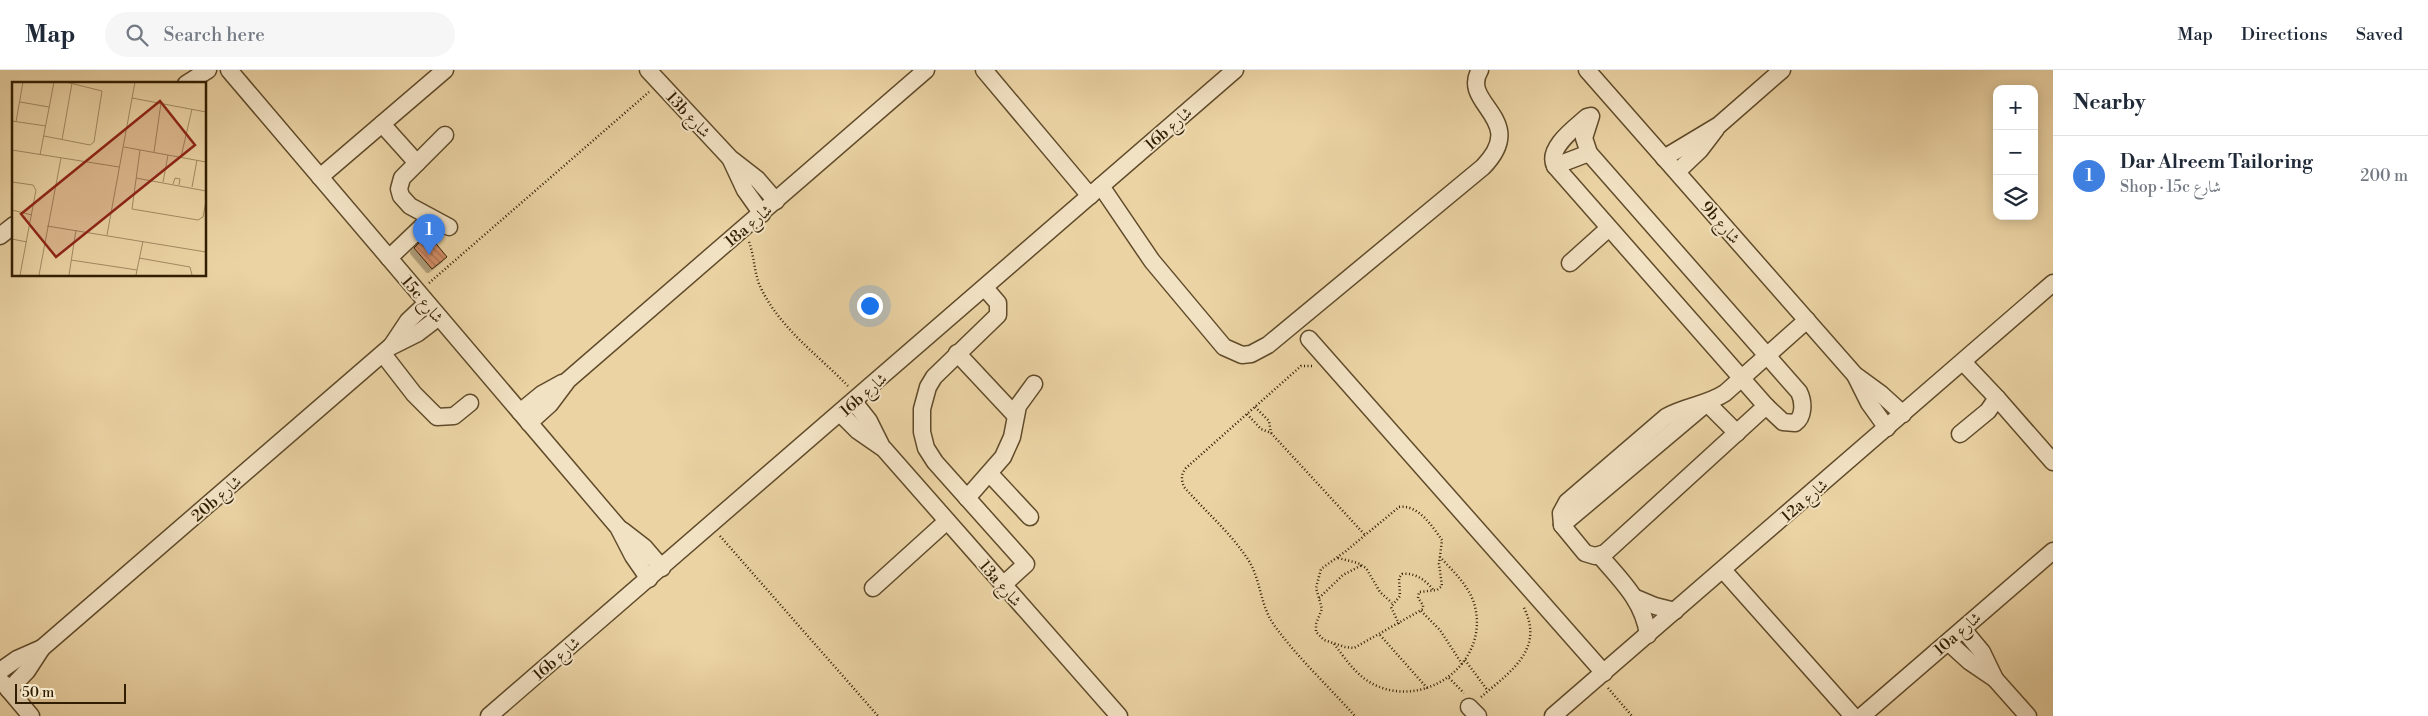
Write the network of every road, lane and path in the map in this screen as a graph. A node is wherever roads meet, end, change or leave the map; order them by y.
1 (184, 70) edge
2 (208, 70) edge
3 (229, 70) edge
4 (445, 70) edge
5 (648, 70) edge
6 (926, 70) edge
7 (984, 70) edge
8 (1235, 70) edge
9 (1480, 70) edge
10 (1587, 70) edge
11 (1782, 70) edge
12 (175, 82) edge
13 (189, 82) edge
14 (660, 83) junction
15 (1611, 98) junction
16 (1592, 116) junction
17 (382, 124) junction
18 (1719, 125) junction
19 (444, 135) dead end
20 (1589, 153) junction
21 (730, 158) junction
22 (1664, 158) junction
23 (417, 163) junction
24 (1555, 166) junction
25 (1677, 172) junction
26 (320, 177) junction
27 (1096, 191) junction
28 (776, 201) junction
29 (762, 214) junction
30 (431, 218) junction
31 (12, 227) edge
32 (448, 227) dead end
33 (1609, 228) junction
34 (742, 230) junction
35 (0, 236) edge
36 (389, 258) junction
37 (1570, 263) dead end
38 (2053, 284) edge
39 (984, 288) junction
40 (423, 298) junction
41 (439, 317) junction
42 (1807, 320) junction
43 (1309, 339) dead end
44 (386, 350) junction
45 (957, 353) junction
46 (1767, 355) junction
47 (1963, 362) junction
48 (1315, 368) dead end
49 (1855, 375) junction
50 (1741, 378) junction
51 (1034, 384) dead end
52 (1996, 398) junction
53 (856, 399) junction
54 (470, 402) dead end
55 (1707, 402) junction
56 (1766, 406) junction
57 (1254, 407) junction
58 (840, 413) junction
59 (1247, 414) junction
60 (1903, 414) junction
61 (1015, 415) junction
62 (525, 417) junction
63 (1887, 428) junction
64 (1271, 433) junction
65 (1736, 433) junction
66 (1960, 434) dead end
67 (884, 449) junction
68 (2053, 462) edge
69 (990, 474) junction
70 (967, 498) junction
71 (1030, 517) dead end
72 (947, 522) junction
73 (710, 525) junction
74 (618, 527) junction
75 (1365, 535) junction
76 (2053, 551) edge
77 (1600, 556) junction
78 (1440, 557) junction
79 (1338, 558) junction
80 (1362, 565) junction
81 (662, 568) junction
82 (1723, 570) junction
83 (649, 579) junction
84 (1003, 585) junction
85 (873, 588) dead end
86 (1434, 591) junction
87 (1319, 598) junction
88 (1636, 598) junction
89 (1392, 603) junction
90 (1522, 604) dead end
91 (1421, 611) junction
92 (1675, 611) junction
93 (1399, 624) junction
94 (1963, 629) junction
95 (1380, 635) junction
96 (1648, 635) junction
97 (1948, 642) junction
98 (1333, 643) junction
99 (42, 648) junction
100 (1465, 659) junction
101 (1462, 664) junction
102 (0, 671) edge
103 (1601, 675) junction
104 (1449, 678) junction
105 (1995, 679) junction
106 (4, 685) edge
107 (1428, 688) junction
108 (1488, 691) junction
109 (1474, 709) edge
110 (30, 716) edge
111 (488, 716) edge
112 (878, 716) edge
113 (1119, 716) edge
114 (1354, 716) edge
115 (1553, 716) edge
116 (1632, 716) edge
117 (1853, 716) edge
118 (1862, 716) edge
119 (2028, 716) edge

1 - 12 street
2 - 13 street
3 - 26 street, 15c شارع
4 - 17 street
5 - 14 street, 13b شارع
6 - 28 street, 18a شارع
7 - 27 street
8 - 27 street, 16b شارع
9 - 27 street
10 - 15 street, 9b شارع
11 - 18 street
14 - 21 street, 13b شارع
14 - 40 path
15 - 16 street
15 - 22 street, 9b شارع
16 - 20 street
16 - 24 street
17 - 23 street
17 - 26 street
18 - 22 street
18 - 25 street
19 - 23 street
20 - 24 street
20 - 46 street
21 - 28 street, 13b شارع
21 - 29 street, 13b شارع
22 - 25 street, 9b شارع
23 - 30 street
24 - 33 street
25 - 42 street, 9b شارع
26 - 36 street, 15c شارع
27 - 39 street, 16b شارع
28 - 29 street, 18a شارع
29 - 34 street, 18a شارع
30 - 32 street
30 - 36 street
31 - 35 street
33 - 37 street
33 - 50 street
34 - 53 path
34 - 62 street, 18a شارع
36 - 40 street, 15c شارع
38 - 47 street, 12a شارع
39 - 45 street
39 - 53 street, 16b شارع
40 - 41 street, 15c شارع
40 - 44 street, 20b شارع
41 - 44 street, 20b شارع
41 - 62 street, 15c شارع
42 - 46 street
42 - 49 street, 9b شارع
43 - 103 street
44 - 54 street
44 - 99 street, 20b شارع
45 - 61 street
45 - 70 street
46 - 50 street
46 - 56 street
47 - 52 street
47 - 60 street, 12a شارع
48 - 57 path
49 - 60 street, 9b شارع
49 - 63 street, 9b شارع
50 - 55 street
50 - 56 street
51 - 61 street
52 - 66 street
52 - 68 street
53 - 58 street, 16b شارع
53 - 67 street, 13a شارع
55 - 65 street
55 - 77 street
56 - 65 street
57 - 59 path
57 - 64 path
58 - 67 street, 13a شارع
58 - 73 street, 16b شارع
59 - 64 path
59 - 114 path
60 - 63 street, 12a شارع
61 - 69 street
62 - 74 street, 15c شارع
63 - 82 street, 12a شارع
64 - 75 path
65 - 77 street
67 - 72 street, 13a شارع
69 - 70 street
69 - 71 street
70 - 84 street
72 - 84 street, 13a شارع
72 - 85 street
73 - 81 street, 16b شارع
73 - 112 path
74 - 81 street, 15c شارع
74 - 83 street, 15c شارع
75 - 78 path
75 - 79 path
76 - 94 street, 10a شارع
77 - 88 street
78 - 86 path
78 - 100 path
79 - 80 path
79 - 87 path
80 - 87 path
80 - 89 path
81 - 83 street, 16b شارع
82 - 92 street, 12a شارع
82 - 117 street
83 - 111 street, 16b شارع
84 - 113 street, 13a شارع
86 - 89 path
86 - 91 path
87 - 98 path
88 - 92 street
88 - 96 street
89 - 93 path
90 - 108 path
91 - 93 path
91 - 101 path
92 - 96 street, 12a شارع
93 - 95 path
94 - 97 street, 10a شارع
94 - 105 street
95 - 98 path
95 - 107 path
96 - 103 street, 12a شارع
97 - 105 street
97 - 118 street, 10a شارع
98 - 107 path
99 - 102 street, 20b شارع
99 - 106 street, 20b شارع
100 - 101 path
100 - 108 path
101 - 104 path
103 - 115 street, 12a شارع
103 - 116 path
104 - 107 path
104 - 109 path
105 - 119 street
106 - 110 street
108 - 109 path

